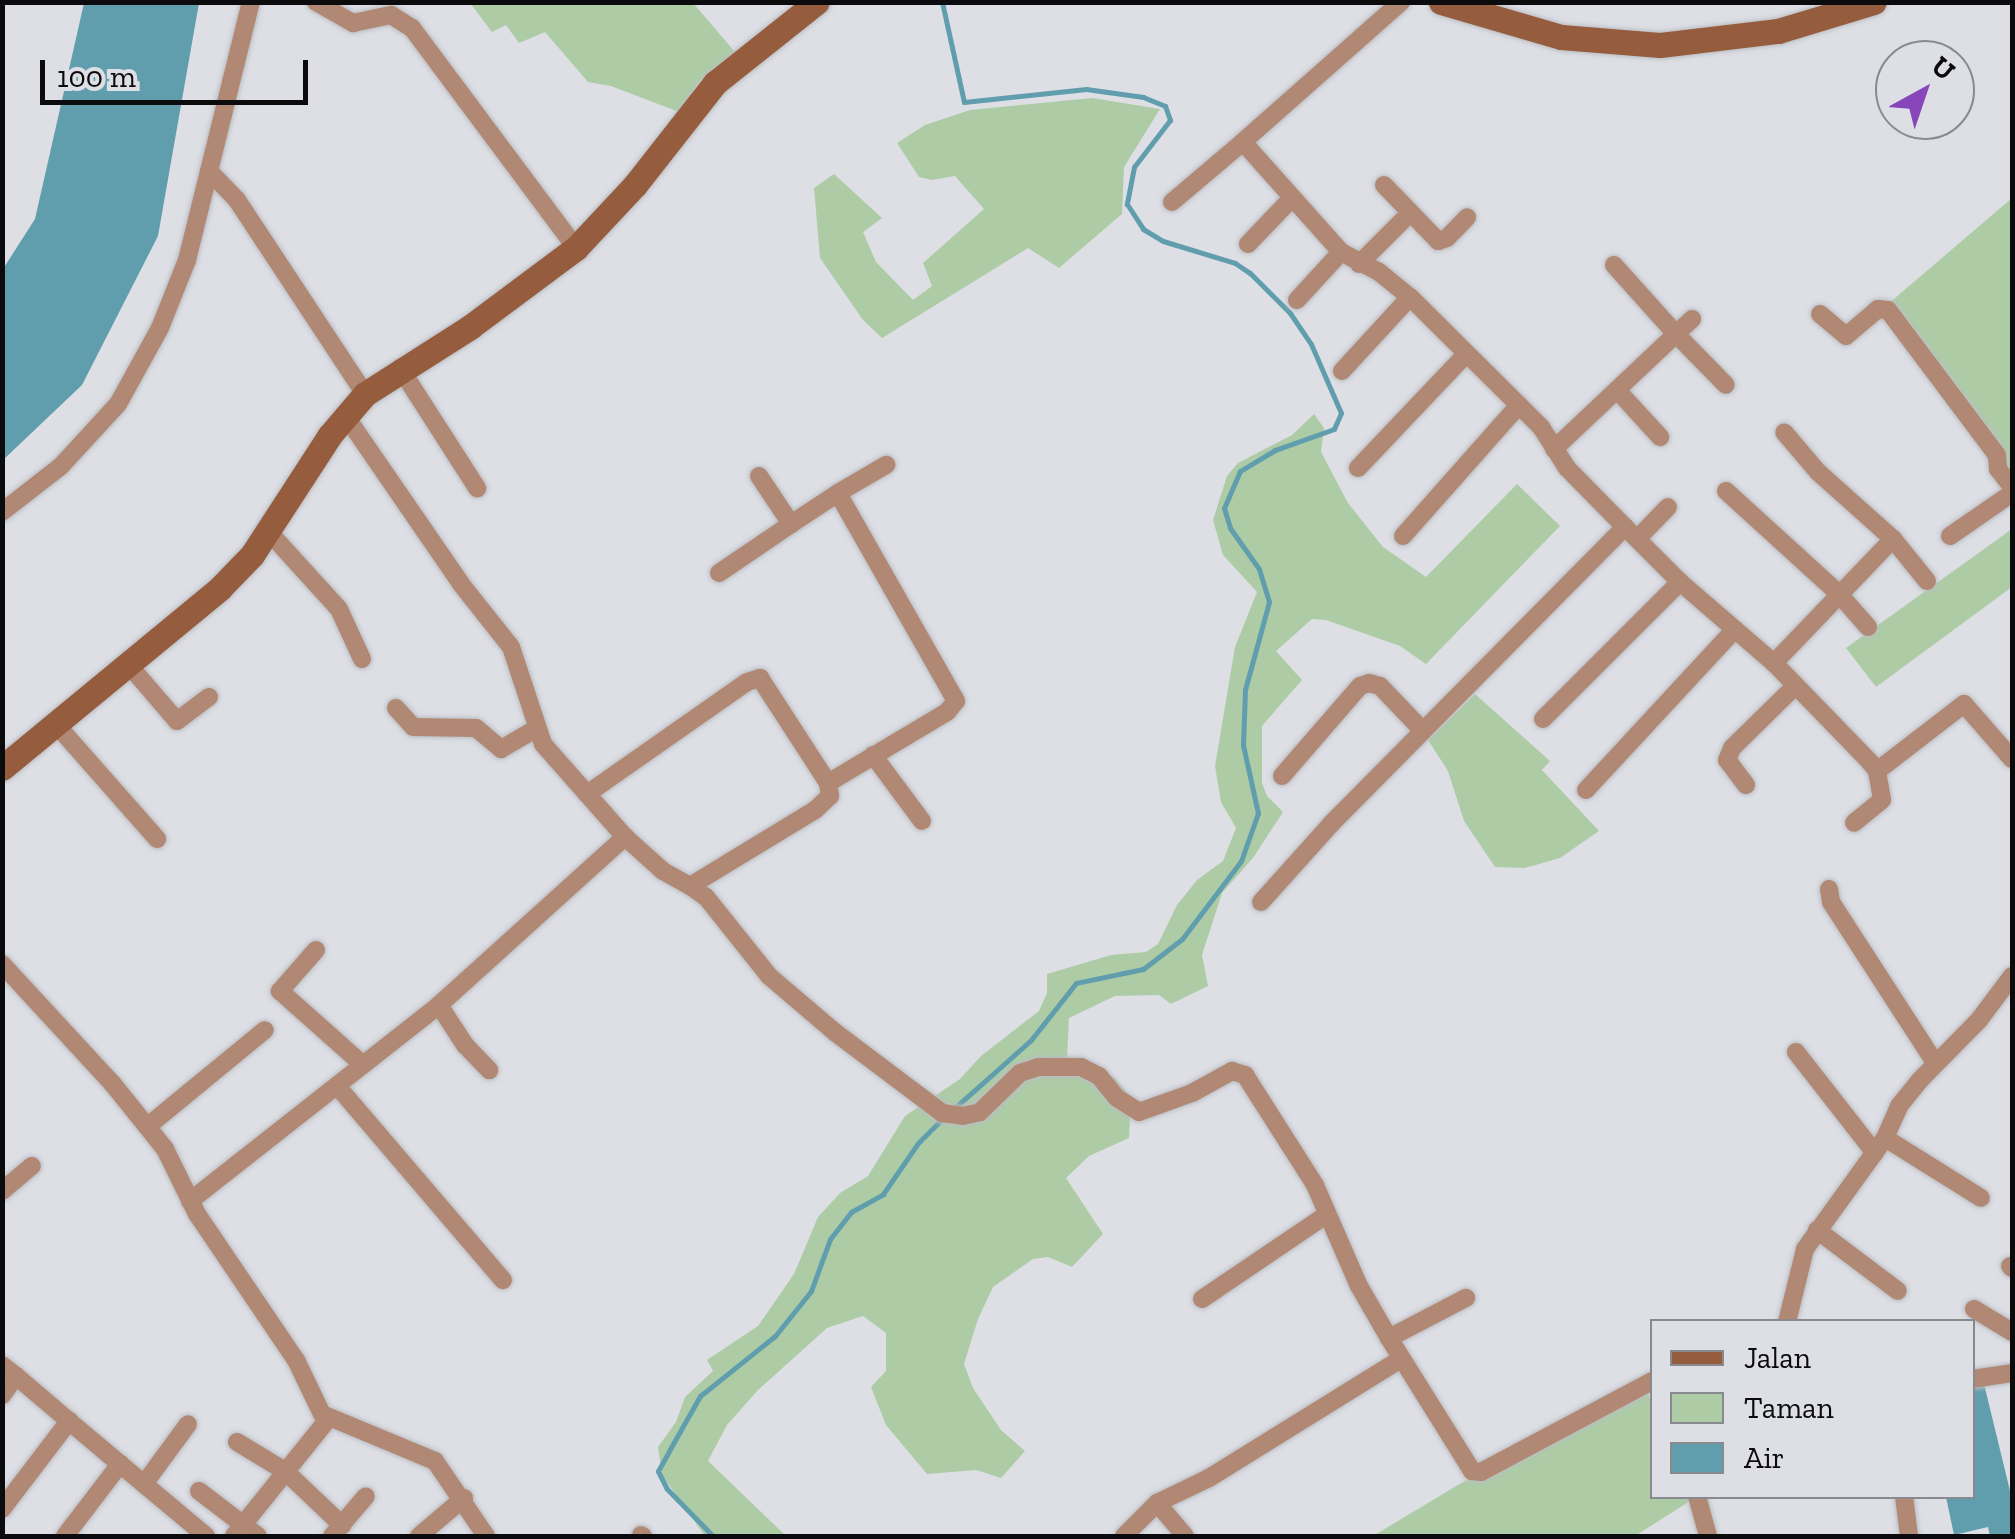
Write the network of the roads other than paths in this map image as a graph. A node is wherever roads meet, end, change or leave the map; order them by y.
1 (251, 2) edge
2 (316, 2) edge
3 (817, 2) edge
4 (1401, 2) edge
5 (1441, 2) edge
6 (1874, 2) edge
7 (1242, 142) junction
8 (209, 172) junction
9 (1384, 186) dead end
10 (1292, 198) junction
11 (1172, 202) dead end
12 (1410, 214) junction
13 (1468, 217) dead end
14 (1248, 244) dead end
15 (576, 248) junction
16 (1341, 252) junction
17 (1359, 264) junction
18 (1614, 265) dead end
19 (1410, 297) junction
20 (1297, 300) dead end
21 (1820, 314) dead end
22 (1692, 319) dead end
23 (1676, 334) junction
24 (1466, 354) junction
25 (400, 368) junction
26 (1342, 371) dead end
27 (1726, 385) dead end
28 (1617, 390) junction
29 (366, 394) junction
30 (1519, 405) junction
31 (345, 415) junction
32 (1784, 432) dead end
33 (1660, 437) dead end
34 (1554, 448) junction
35 (886, 466) dead end
36 (1358, 468) dead end
37 (759, 476) dead end
38 (477, 488) dead end
39 (2012, 490) edge
40 (1726, 491) dead end
41 (838, 494) junction
42 (1668, 507) dead end
43 (2, 512) edge
44 (791, 524) junction
45 (268, 531) junction
46 (1632, 532) junction
47 (1403, 536) dead end
48 (1950, 536) dead end
49 (1893, 539) junction
50 (718, 573) dead end
51 (1927, 581) dead end
52 (1680, 582) junction
53 (1839, 594) junction
54 (1868, 627) dead end
55 (1734, 630) junction
56 (362, 659) dead end
57 (1774, 663) junction
58 (128, 664) junction
59 (1795, 686) junction
60 (210, 697) dead end
61 (396, 708) dead end
62 (1544, 720) dead end
63 (54, 722) junction
64 (535, 728) junction
65 (1423, 731) junction
66 (874, 755) junction
67 (2012, 760) edge
68 (2, 768) edge
69 (1877, 771) junction
70 (1282, 776) dead end
71 (828, 782) junction
72 (1746, 786) dead end
73 (1586, 790) dead end
74 (588, 794) junction
75 (922, 821) dead end
76 (1854, 823) dead end
77 (625, 837) junction
78 (157, 839) dead end
79 (690, 886) junction
80 (1828, 889) dead end
81 (1261, 902) dead end
82 (316, 950) dead end
83 (2, 964) edge
84 (2012, 976) edge
85 (439, 1005) junction
86 (266, 1030) dead end
87 (1796, 1052) dead end
88 (1934, 1061) junction
89 (363, 1065) junction
90 (489, 1070) dead end
91 (338, 1087) junction
92 (148, 1126) junction
93 (1880, 1146) junction
94 (32, 1166) dead end
95 (2, 1192) edge
96 (1980, 1198) dead end
97 (190, 1200) junction
98 (1326, 1215) junction
99 (1817, 1230) junction
100 (503, 1280) dead end
101 (1898, 1290) dead end
102 (1202, 1298) dead end
103 (1466, 1298) dead end
104 (1974, 1309) dead end
105 (1788, 1319) edge
106 (2012, 1332) edge
107 (1388, 1338) junction
108 (1401, 1359) junction
109 (9, 1370) edge
110 (2012, 1373) edge
111 (1975, 1379) edge
112 (1650, 1382) edge
113 (2, 1395) edge
114 (328, 1419) junction
115 (69, 1421) junction
116 (188, 1424) dead end
117 (236, 1442) dead end
118 (120, 1464) junction
119 (284, 1472) junction
120 (144, 1484) junction
121 (199, 1491) dead end
122 (366, 1496) dead end
123 (464, 1498) junction
124 (1699, 1499) edge
125 (1904, 1499) edge
126 (1158, 1504) junction
127 (2, 1509) edge
128 (337, 1530) edge
129 (245, 1533) edge
130 (64, 1536) edge
131 (206, 1536) edge
132 (419, 1536) edge
133 (486, 1536) edge
134 (1124, 1536) edge
135 (1185, 1536) edge
136 (1708, 1536) edge
137 (1909, 1536) edge

1 - 8 street
2 - 15 street
3 - 15 street
4 - 7 street
5 - 6 street
7 - 10 street
7 - 11 street
8 - 29 street
8 - 43 street
9 - 12 street
10 - 14 street
10 - 16 street
12 - 13 street
12 - 17 street
15 - 25 street
16 - 17 street
16 - 20 street
17 - 19 street
18 - 23 street
19 - 24 street
19 - 26 street
21 - 39 street
22 - 23 street
23 - 27 street
23 - 28 street
24 - 30 street
24 - 36 street
25 - 29 street
25 - 38 street
28 - 33 street
28 - 34 street
29 - 31 street
30 - 34 street
30 - 47 street
31 - 45 street
31 - 64 street
32 - 49 street
34 - 46 street
35 - 41 street
37 - 44 street
39 - 48 street
40 - 53 street
41 - 44 street
41 - 66 street
42 - 46 street
44 - 50 street
45 - 56 street
45 - 58 street
46 - 52 street
46 - 65 street
49 - 51 street
49 - 53 street
52 - 55 street
52 - 62 street
53 - 54 street
53 - 57 street
55 - 57 street
55 - 73 street
57 - 59 street
58 - 60 street
58 - 63 street
59 - 69 street
59 - 72 street
61 - 64 street
63 - 68 street
63 - 78 street
64 - 74 street
65 - 70 street
65 - 81 street
66 - 71 street
66 - 75 street
67 - 69 street
69 - 76 street
71 - 74 street
71 - 79 street
74 - 77 street
77 - 79 street
77 - 85 street
79 - 98 street
80 - 88 street
82 - 89 street
83 - 92 street
84 - 88 street
85 - 89 street
85 - 90 street
86 - 92 street
87 - 93 street
88 - 93 street
89 - 91 street
91 - 97 street
91 - 100 street
92 - 97 street
93 - 96 street
93 - 99 street
94 - 95 street
97 - 114 street
98 - 102 street
98 - 107 street
99 - 101 street
99 - 105 street
103 - 107 street
104 - 106 street
107 - 108 street
108 - 112 street
108 - 126 street
109 - 113 street
109 - 115 street
110 - 111 street
114 - 119 street
114 - 123 street
115 - 118 street
115 - 127 street
116 - 120 street
117 - 119 street
118 - 120 street
118 - 130 street
119 - 128 street
119 - 129 street
120 - 131 street
121 - 129 street
122 - 128 street
123 - 132 street
123 - 133 street
124 - 136 street
125 - 137 street
126 - 134 street
126 - 135 street

